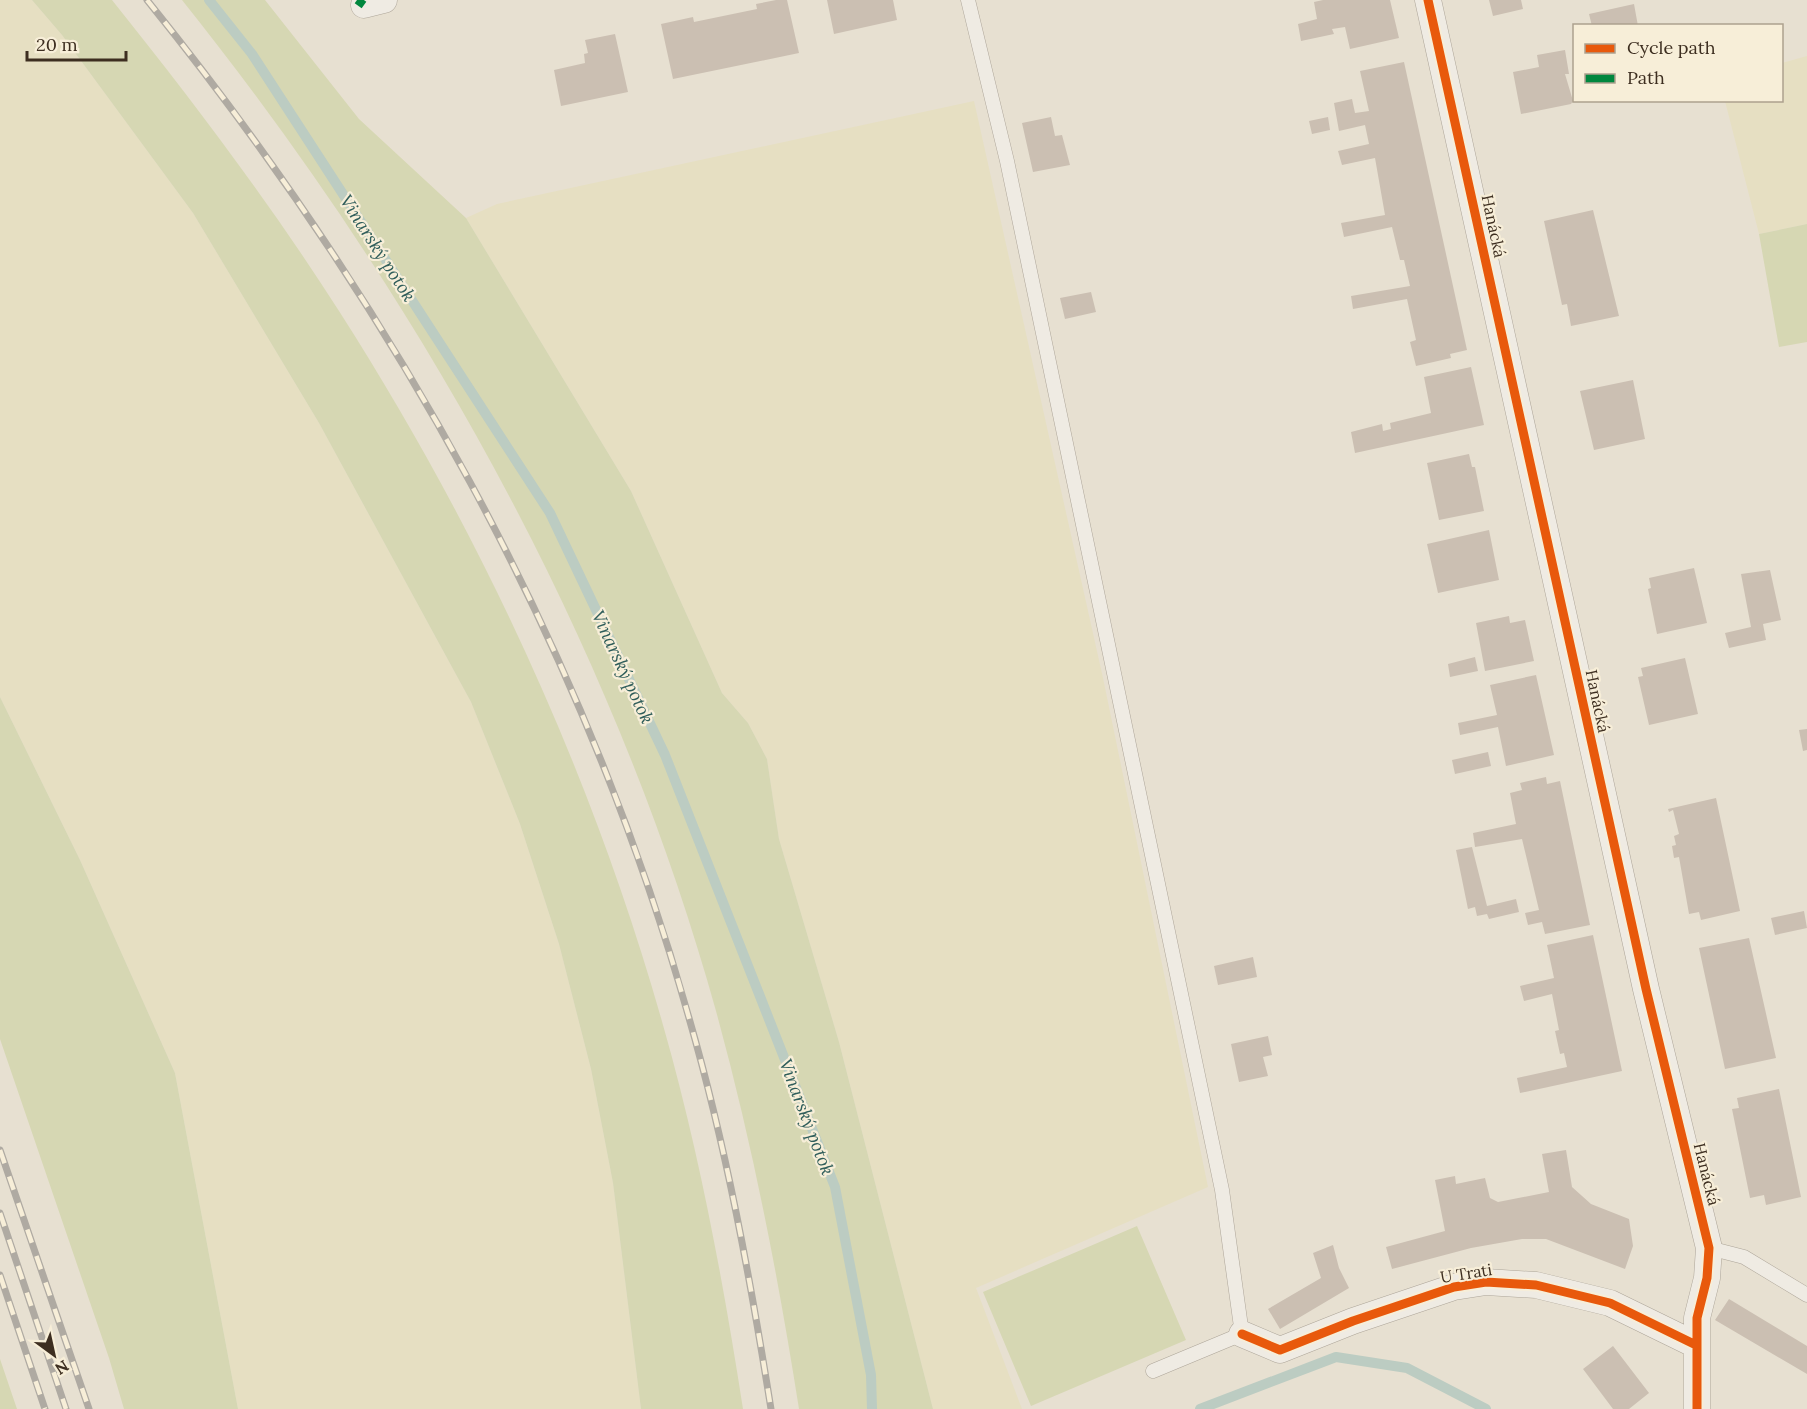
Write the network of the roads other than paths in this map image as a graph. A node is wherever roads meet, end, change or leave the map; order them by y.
1 (968, 0) edge
2 (1428, 0) edge
3 (1709, 1248) junction
4 (1807, 1294) edge
5 (1242, 1334) junction
6 (1696, 1345) junction
7 (1154, 1371) dead end
8 (1698, 1409) edge

1 - 5 lane
2 - 3 street, Hanácká
3 - 4 lane
3 - 6 street, Hanácká
5 - 6 street, U Trati
5 - 7 lane
6 - 8 street, Hanácká

